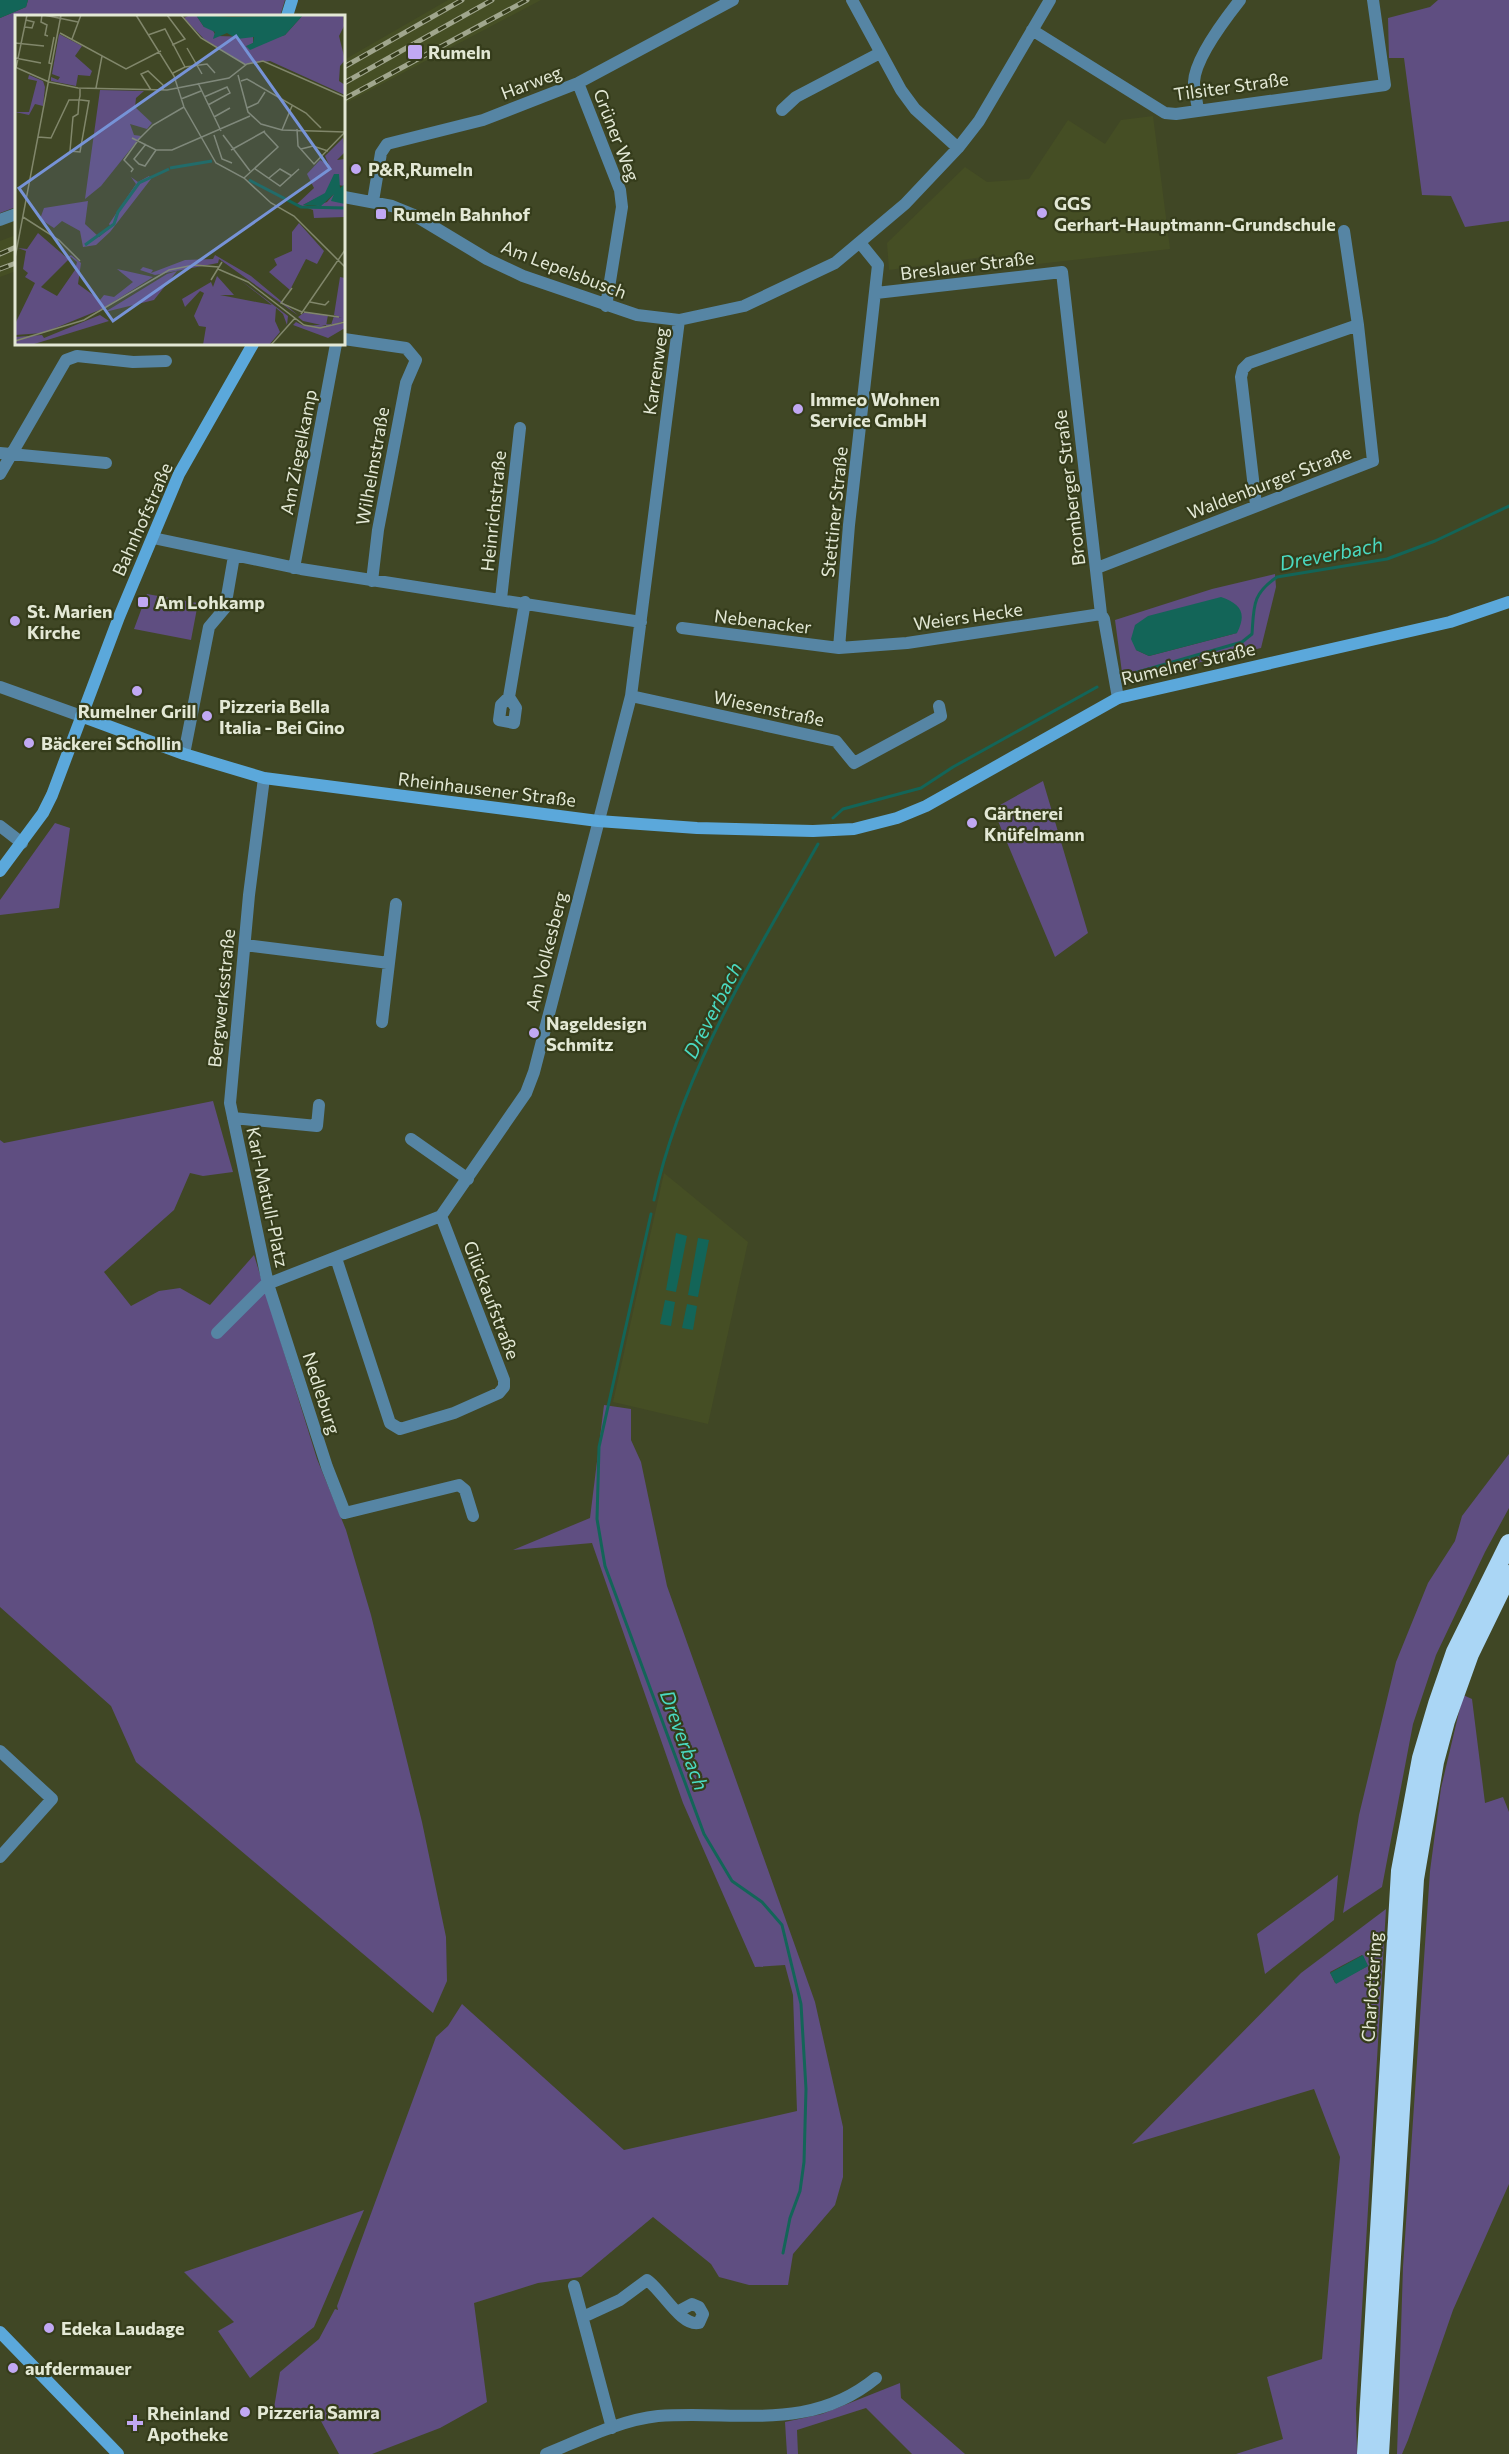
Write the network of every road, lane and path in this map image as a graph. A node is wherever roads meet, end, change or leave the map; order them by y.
1 (292, 0) edge
2 (733, 0) edge
3 (852, 0) edge
4 (1050, 0) edge
5 (1240, 0) edge
6 (1373, 0) edge
7 (287, 15) edge
8 (1032, 30) junction
9 (880, 53) junction
10 (578, 83) junction
11 (782, 110) dead end
12 (1198, 110) junction
13 (958, 148) junction
14 (345, 197) edge
15 (373, 201) junction
16 (15, 214) edge
17 (0, 220) edge
18 (1344, 231) dead end
19 (861, 243) junction
20 (1062, 272) joint
21 (876, 293) junction
22 (606, 306) junction
23 (679, 320) junction
24 (1358, 325) junction
25 (345, 339) edge
26 (252, 345) edge
27 (336, 345) edge
28 (166, 361) dead end
29 (520, 428) dead end
30 (5, 454) edge
31 (106, 463) dead end
32 (0, 474) edge
33 (1256, 506) junction
34 (153, 538) junction
35 (234, 556) junction
36 (294, 568) junction
37 (1097, 568) junction
38 (372, 581) junction
39 (501, 599) junction
40 (525, 602) junction
41 (1509, 602) edge
42 (1101, 614) junction
43 (641, 622) junction
44 (682, 628) dead end
45 (839, 648) junction
46 (0, 687) edge
47 (631, 696) junction
48 (509, 697) dead end
49 (1118, 698) junction
50 (939, 706) dead end
51 (81, 716) junction
52 (184, 754) junction
53 (264, 778) junction
54 (897, 818) joint
55 (598, 821) junction
56 (0, 826) edge
57 (22, 843) junction
58 (0, 871) edge
59 (396, 904) dead end
60 (245, 945) junction
61 (389, 963) junction
62 (382, 1022) dead end
63 (319, 1105) dead end
64 (233, 1118) junction
65 (411, 1138) dead end
66 (468, 1179) junction
67 (441, 1216) junction
68 (336, 1258) junction
69 (268, 1284) junction
70 (217, 1334) dead end
71 (473, 1516) dead end
72 (1509, 1543) edge
73 (1509, 1574) edge
74 (0, 1751) edge
75 (0, 1857) edge
76 (574, 2286) dead end
77 (677, 2312) dead end
78 (583, 2317) junction
79 (0, 2332) edge
80 (876, 2378) dead end
81 (612, 2428) junction
82 (118, 2454) edge
83 (546, 2454) edge
84 (1366, 2454) edge
85 (1380, 2454) edge

1 - 7 street
2 - 10 street, Harweg
3 - 9 street
4 - 8 street, Karrenweg
5 - 12 street
6 - 12 street, Tilsiter Straße
8 - 12 street, Tilsiter Straße
8 - 13 street, Karrenweg
9 - 11 street
9 - 13 street
10 - 15 street, Harweg
10 - 22 street, Grüner Weg
13 - 19 street, Karrenweg
14 - 15 street, Am Lepelsbusch
15 - 22 street, Am Lepelsbusch
16 - 17 street
18 - 24 street, Waldenburger Straße
19 - 21 street, Stettiner Straße
19 - 23 street, Karrenweg
20 - 21 street, Breslauer Straße
20 - 37 street, Bromberger Straße
21 - 45 street, Stettiner Straße
22 - 23 street, Am Lepelsbusch
23 - 43 street, Karrenweg
24 - 33 street, Waldenburger Straße
24 - 33 street
25 - 38 street, Wilhelmstraße
26 - 34 street, Bahnhofstraße
27 - 36 street, Am Ziegelkamp
28 - 30 street
29 - 39 street, Heinrichstraße
30 - 31 street
30 - 32 street
33 - 37 street, Waldenburger Straße
34 - 35 street
34 - 51 street, Bahnhofstraße
35 - 36 street
35 - 52 street
36 - 38 street
37 - 42 street, Bromberger Straße
38 - 39 street
39 - 40 street
40 - 43 street
40 - 48 street
41 - 49 street, Rumelner Straße
42 - 45 street, Weiers Hecke
42 - 49 street, Bromberger Straße
43 - 47 street, Karrenweg
44 - 45 street, Nebenacker
46 - 51 street
47 - 50 street, Wiesenstraße
47 - 55 street, Karrenweg
49 - 54 street, Rumelner Straße
51 - 52 street, Rheinhausener Straße
51 - 57 street, Bahnhofstraße
52 - 53 street, Rheinhausener Straße
53 - 55 street, Rheinhausener Straße
53 - 60 street, Bergwerksstraße
54 - 55 street, Rheinhausener Straße
55 - 66 street, Am Volkesberg
56 - 57 street
57 - 58 street, Bahnhofstraße
59 - 61 street
60 - 61 street
60 - 64 street, Bergwerksstraße
61 - 62 street
63 - 64 street
64 - 69 street, Karl-Matull-Platz
65 - 66 street
66 - 67 street, Am Volkesberg
67 - 68 street
67 - 68 street, Glückaufstraße
68 - 69 street
69 - 70 street
69 - 71 street, Nedleburg
72 - 84 highway, Charlottering
73 - 85 highway, Charlottering
74 - 75 street
76 - 78 street
77 - 78 street
78 - 81 street
79 - 82 street
80 - 81 street
81 - 83 street

